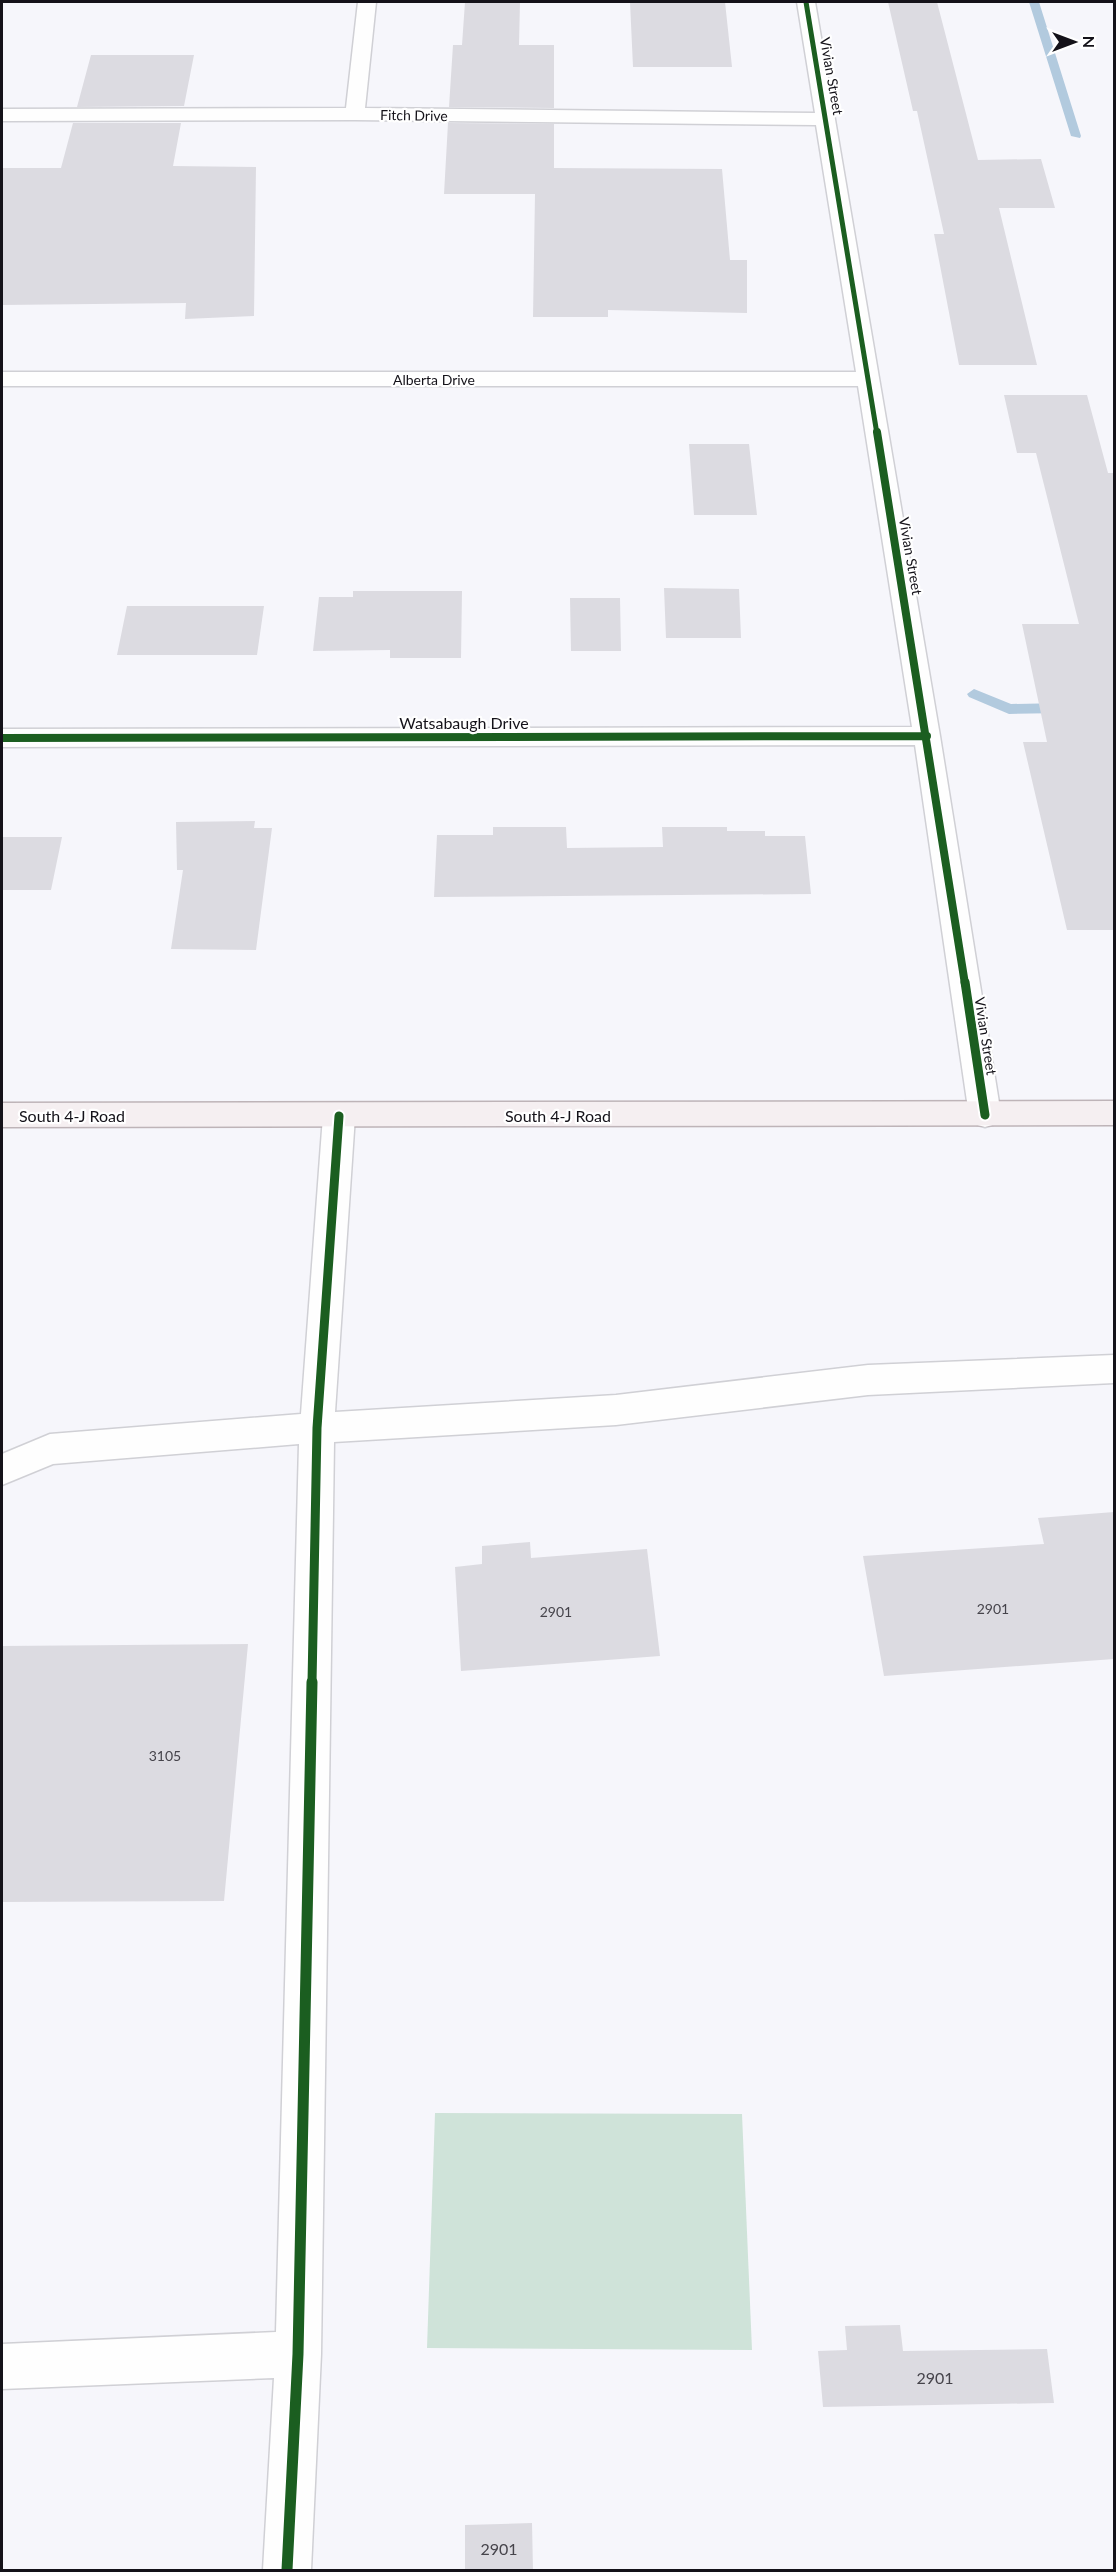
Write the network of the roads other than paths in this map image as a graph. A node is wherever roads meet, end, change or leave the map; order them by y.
1 (367, 2) edge
2 (806, 2) edge
3 (355, 114) junction
4 (2, 115) edge
5 (826, 119) junction
6 (2, 379) edge
7 (867, 379) junction
8 (927, 736) junction
9 (2, 738) edge
10 (1114, 1113) edge
11 (2, 1115) edge
12 (985, 1115) junction
13 (339, 1116) junction
14 (1114, 1369) edge
15 (317, 1428) junction
16 (2, 1470) edge
17 (298, 2354) junction
18 (2, 2366) edge
19 (286, 2571) edge

1 - 3 street
2 - 5 street, Vivian Street
3 - 4 street, Fitch Drive
3 - 5 street, Fitch Drive
5 - 7 street, Vivian Street
6 - 7 street, Alberta Drive
7 - 8 street, Vivian Street
8 - 9 street, Watsabaugh Drive
8 - 12 street, Vivian Street
10 - 12 main road, South 4-J Road
11 - 13 main road, South 4-J Road
12 - 13 main road, South 4-J Road
13 - 15 street
14 - 15 street
15 - 16 street
15 - 17 street
17 - 18 street
17 - 19 street

